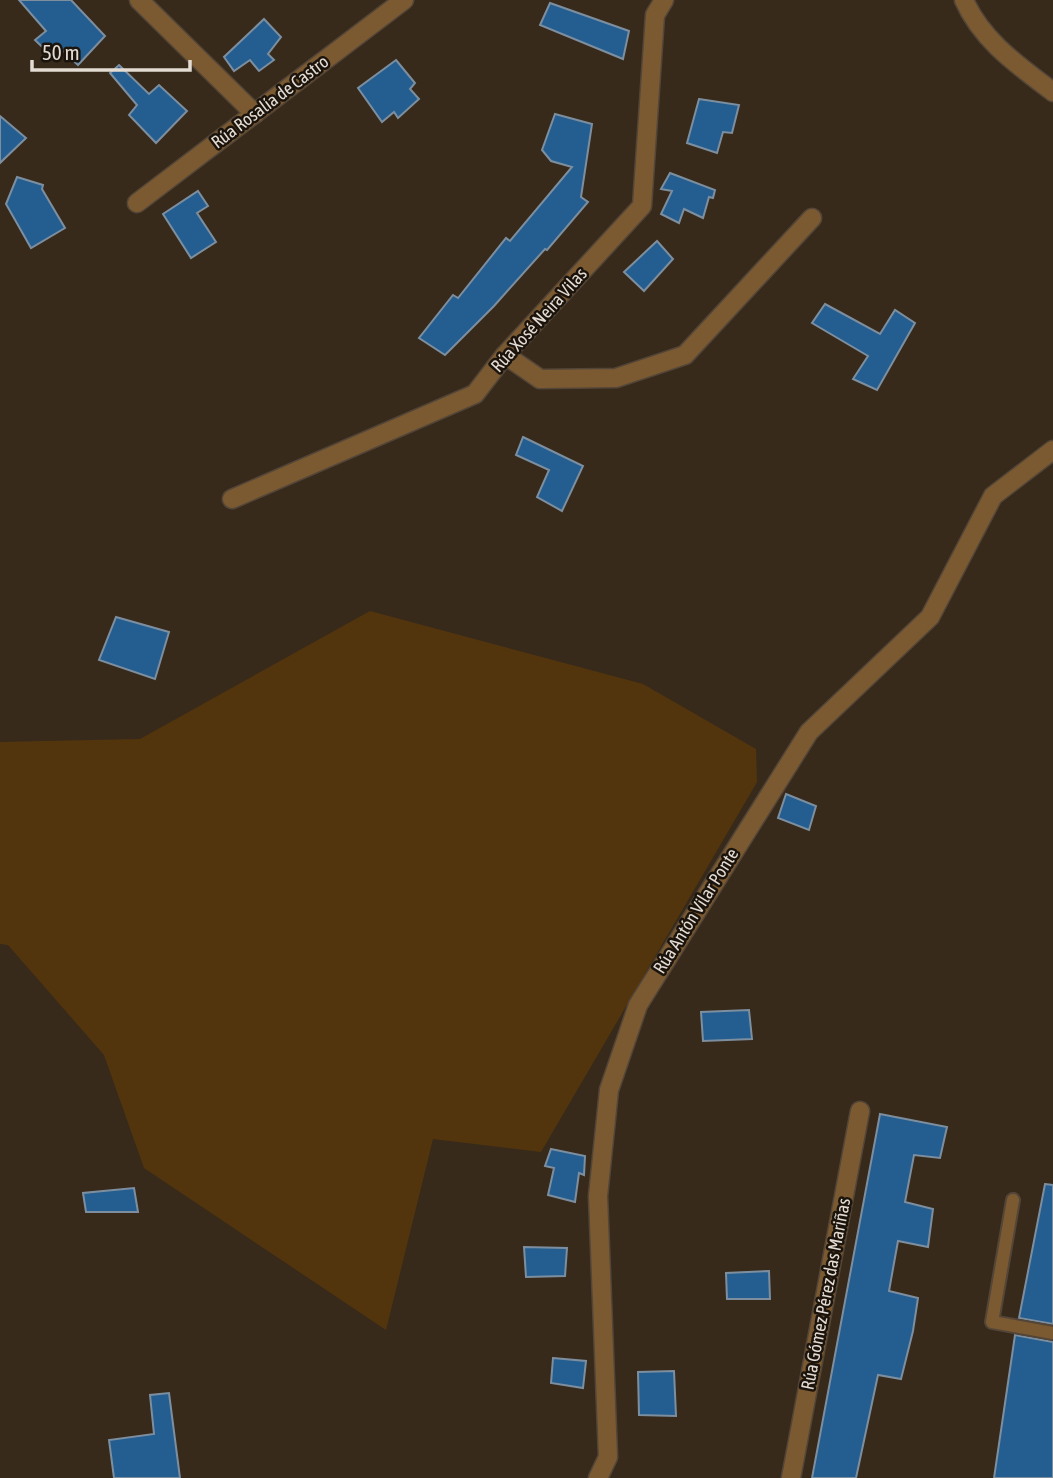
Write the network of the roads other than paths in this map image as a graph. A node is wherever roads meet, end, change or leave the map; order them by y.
1 (139, 0) edge
2 (404, 0) edge
3 (664, 0) edge
4 (964, 0) edge
5 (1053, 92) edge
6 (255, 114) junction
7 (137, 203) dead end
8 (812, 218) dead end
9 (505, 355) junction
10 (1053, 450) edge
11 (232, 499) dead end
12 (860, 1111) dead end
13 (1013, 1200) dead end
14 (1053, 1333) edge
15 (598, 1478) edge
16 (791, 1478) edge

1 - 6 street
2 - 6 street, Rúa Rosalía de Castro
3 - 9 street, Rúa Xosé Neira Vilas
4 - 5 street
6 - 7 street, Rúa Rosalía de Castro
8 - 9 street
9 - 11 street, Rúa Xosé Neira Vilas
10 - 15 street, Rúa Antón Vilar Ponte
12 - 16 street, Rúa Gómez Pérez das Mariñas
13 - 14 lane

